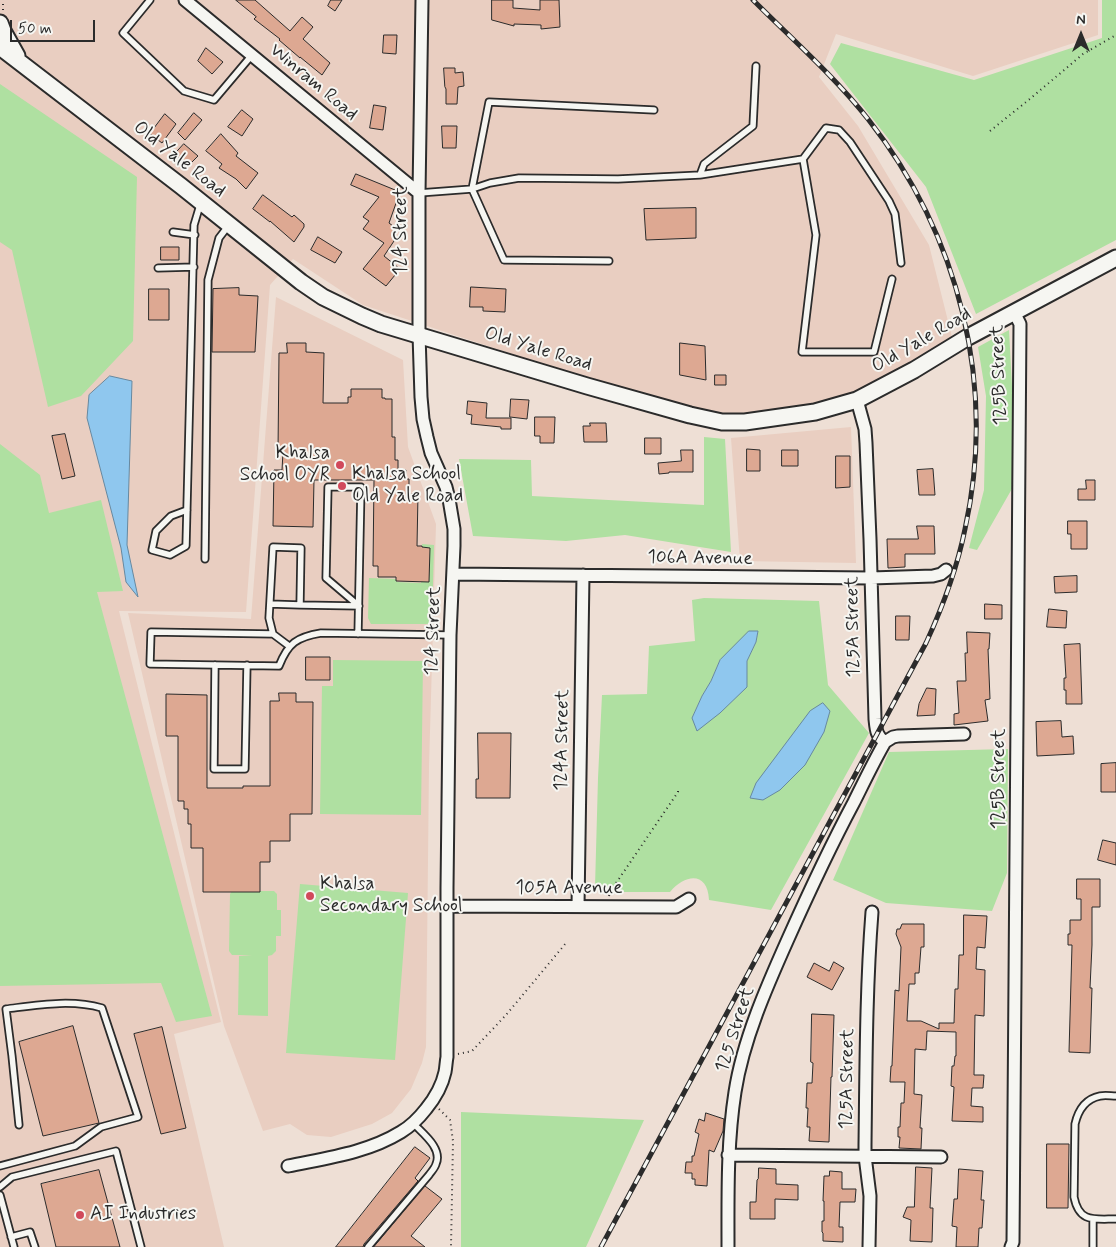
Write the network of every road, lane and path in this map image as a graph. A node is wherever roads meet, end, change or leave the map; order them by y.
1 (3, 0) edge
2 (150, 0) edge
3 (185, 0) edge
4 (422, 0) edge
5 (1, 18) edge
6 (1116, 34) edge
7 (0, 47) edge
8 (252, 55) junction
9 (0, 58) edge
10 (20, 62) junction
11 (756, 66) dead end
12 (654, 110) dead end
13 (990, 131) dead end
14 (803, 159) junction
15 (700, 175) junction
16 (472, 189) junction
17 (419, 193) junction
18 (201, 203) junction
19 (229, 225) junction
20 (173, 232) dead end
21 (195, 235) junction
22 (1116, 258) edge
23 (609, 261) dead end
24 (901, 262) dead end
25 (194, 267) junction
26 (158, 268) dead end
27 (892, 279) dead end
28 (1014, 312) junction
29 (419, 334) junction
30 (858, 400) junction
31 (187, 510) junction
32 (204, 560) dead end
33 (946, 570) dead end
34 (453, 574) junction
35 (583, 575) junction
36 (871, 578) junction
37 (270, 604) junction
38 (300, 605) junction
39 (359, 606) junction
40 (273, 634) junction
41 (358, 634) junction
42 (450, 635) junction
43 (289, 646) junction
44 (215, 665) junction
45 (247, 665) junction
46 (964, 734) dead end
47 (885, 742) junction
48 (678, 789) dead end
49 (689, 899) dead end
50 (447, 906) junction
51 (578, 906) junction
52 (607, 906) junction
53 (872, 912) dead end
54 (566, 943) dead end
55 (447, 1057) junction
56 (1116, 1096) edge
57 (442, 1112) dead end
58 (413, 1123) junction
59 (19, 1125) dead end
60 (728, 1155) junction
61 (865, 1156) junction
62 (941, 1157) dead end
63 (0, 1166) edge
64 (288, 1166) dead end
65 (0, 1186) edge
66 (0, 1195) edge
67 (1116, 1219) edge
68 (1093, 1220) junction
69 (11, 1237) junction
70 (14, 1247) edge
71 (35, 1247) edge
72 (141, 1247) edge
73 (368, 1247) edge
74 (451, 1247) edge
75 (728, 1247) edge
76 (869, 1247) edge
77 (1011, 1247) edge
78 (1093, 1247) edge

1 - 5 path
2 - 8 lane
3 - 8 street, Winram Road
4 - 17 street, 124 Street
5 - 10 main road
6 - 13 path
7 - 10 main road, Old Yale Road
8 - 17 street, Winram Road
9 - 10 main road
10 - 18 main road, Old Yale Road
11 - 15 lane
12 - 16 lane
14 - 15 lane
14 - 24 lane
14 - 27 lane
15 - 16 lane
16 - 17 lane
16 - 23 lane
17 - 29 street, 124 Street
18 - 19 main road, Old Yale Road
18 - 21 lane
19 - 29 main road, Old Yale Road
19 - 32 lane
20 - 21 lane
21 - 25 lane
22 - 28 main road, Old Yale Road
25 - 26 lane
25 - 31 lane
28 - 30 main road, Old Yale Road
28 - 77 street, 125B Street
29 - 30 main road, Old Yale Road
29 - 34 street, 124 Street
30 - 36 street, 125A Street
31 - 31 lane
33 - 36 street, 106A Avenue
34 - 35 street, 106A Avenue
34 - 42 street, 124 Street
35 - 36 street, 106A Avenue
35 - 51 street, 124A Street
36 - 47 street, 125A Street
37 - 38 lane
37 - 38 lane
37 - 40 lane
38 - 39 lane
39 - 39 lane
39 - 41 lane
40 - 43 lane
40 - 44 lane
41 - 42 lane
41 - 43 lane
42 - 50 street, 124 Street
43 - 45 lane
44 - 45 lane
44 - 45 lane
46 - 47 street
47 - 60 street, 125 Street
48 - 52 path
49 - 52 street, 105A Avenue
50 - 51 street, 105A Avenue
50 - 55 street, 124 Street
51 - 52 street, 105A Avenue
53 - 61 street, 125A Street
54 - 55 path
55 - 58 street, 124 Street
56 - 68 lane
57 - 74 path
58 - 64 street, 124 Street
58 - 73 lane
59 - 63 lane
60 - 61 street
60 - 75 street, 125 Street
61 - 62 street
61 - 76 street, 125A Street
65 - 72 lane
66 - 69 lane
67 - 68 lane
68 - 78 lane
69 - 70 lane
69 - 71 lane

